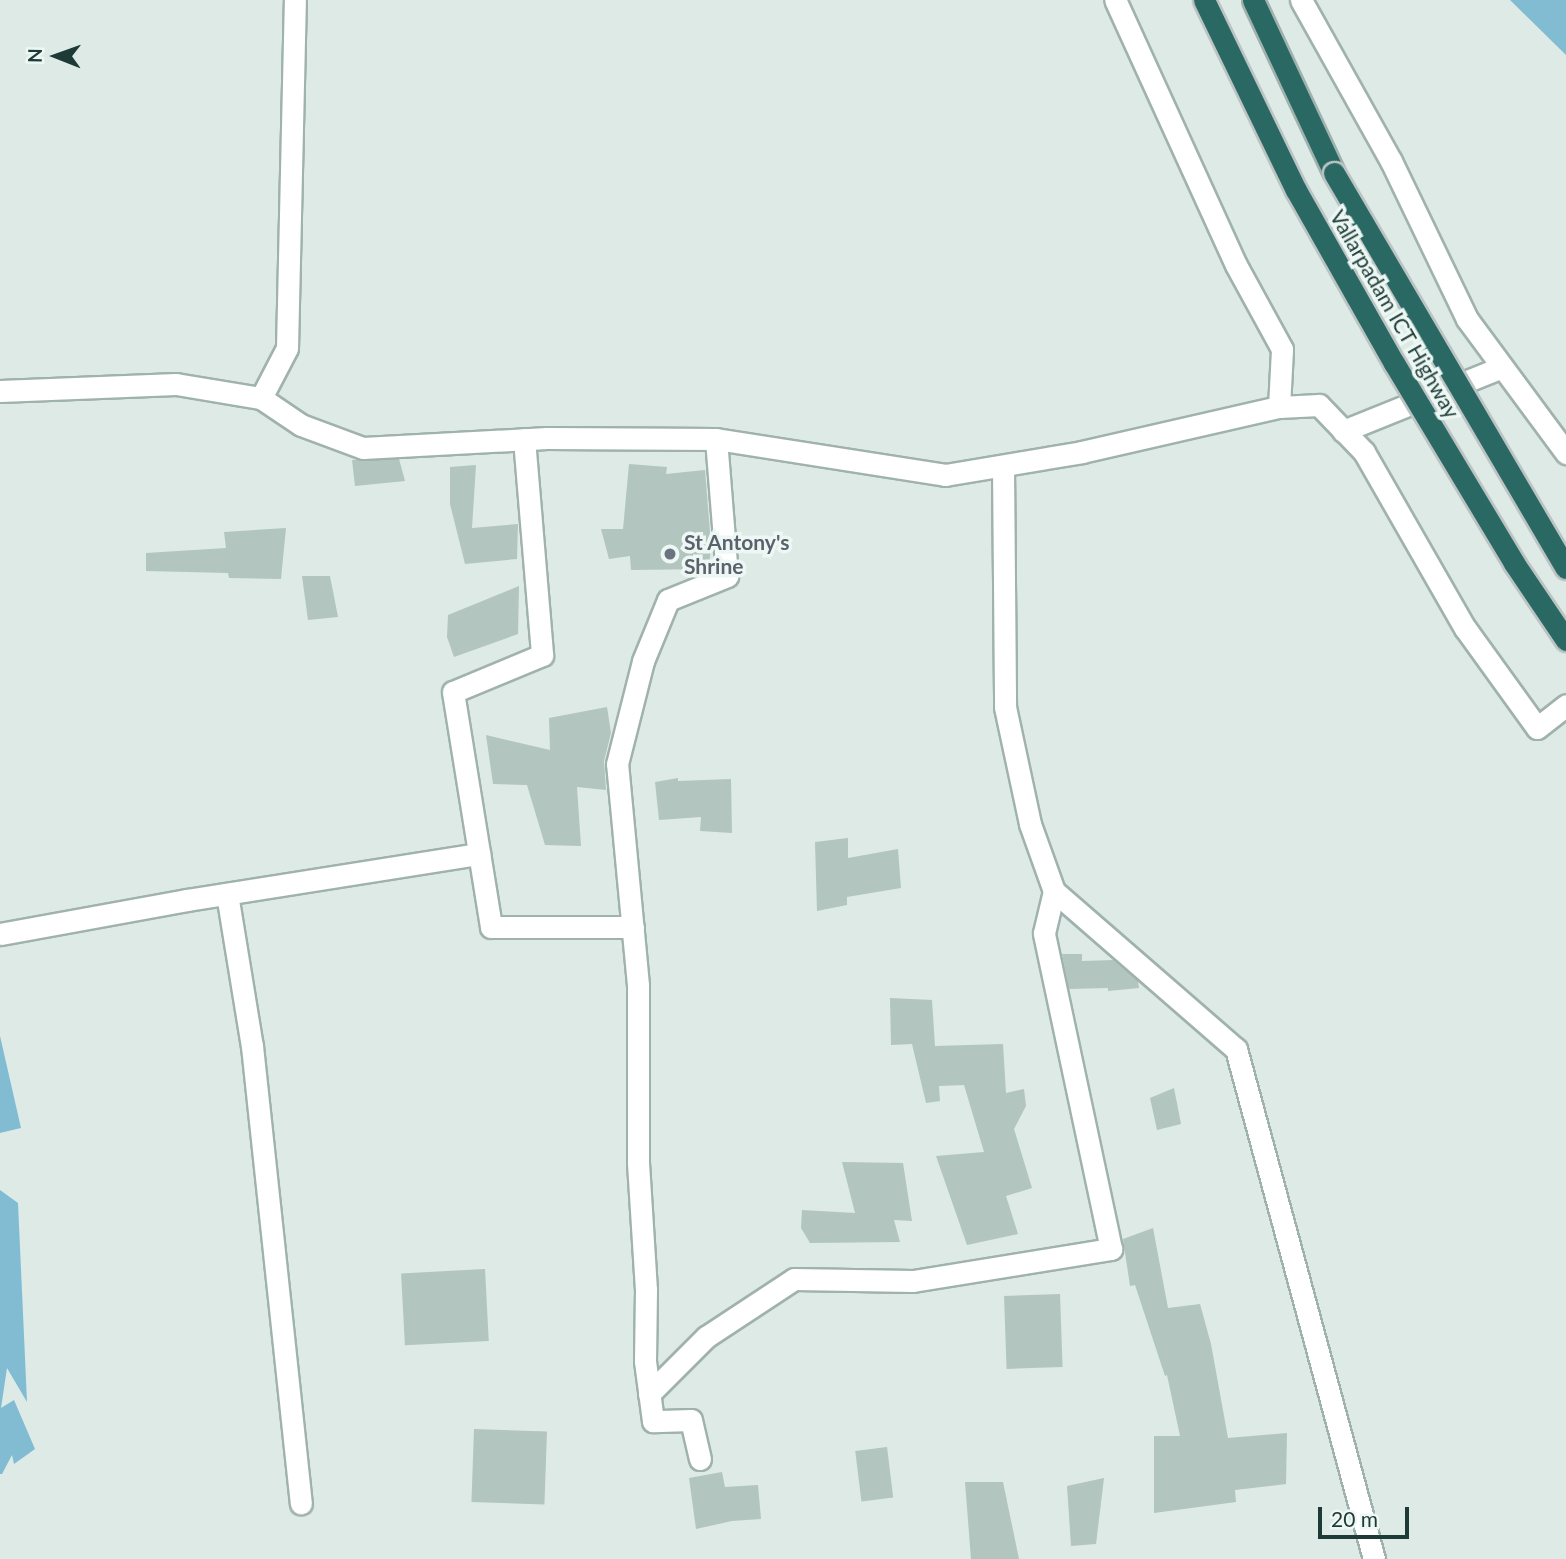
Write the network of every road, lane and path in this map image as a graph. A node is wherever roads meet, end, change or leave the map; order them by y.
1 (295, 0) edge
2 (1115, 0) edge
3 (1204, 0) edge
4 (1253, 0) edge
5 (1301, 0) edge
6 (1502, 367) junction
7 (0, 391) edge
8 (261, 398) junction
9 (1279, 407) junction
10 (1343, 431) junction
11 (524, 439) junction
12 (716, 439) junction
13 (1566, 453) edge
14 (1003, 466) junction
15 (1566, 568) edge
16 (1566, 640) edge
17 (1566, 705) edge
18 (479, 854) junction
19 (1054, 891) junction
20 (227, 894) junction
21 (633, 927) junction
22 (0, 934) edge
23 (649, 1394) junction
24 (700, 1459) dead end
25 (301, 1503) dead end
26 (1374, 1559) edge

1 - 8 street
2 - 9 street
3 - 16 highway, Vallarpadam ICT Highway, bridge
4 - 15 highway, Vallarpadam ICT Highway, bridge
5 - 6 street
6 - 10 street
6 - 13 street
7 - 8 street
8 - 11 street
9 - 10 street
9 - 14 street
10 - 17 street
11 - 12 street
11 - 18 street
12 - 14 street
12 - 21 street
14 - 19 street
18 - 20 street
18 - 21 street
19 - 23 street
19 - 26 street
20 - 22 street
20 - 25 street
21 - 23 street
23 - 24 street

